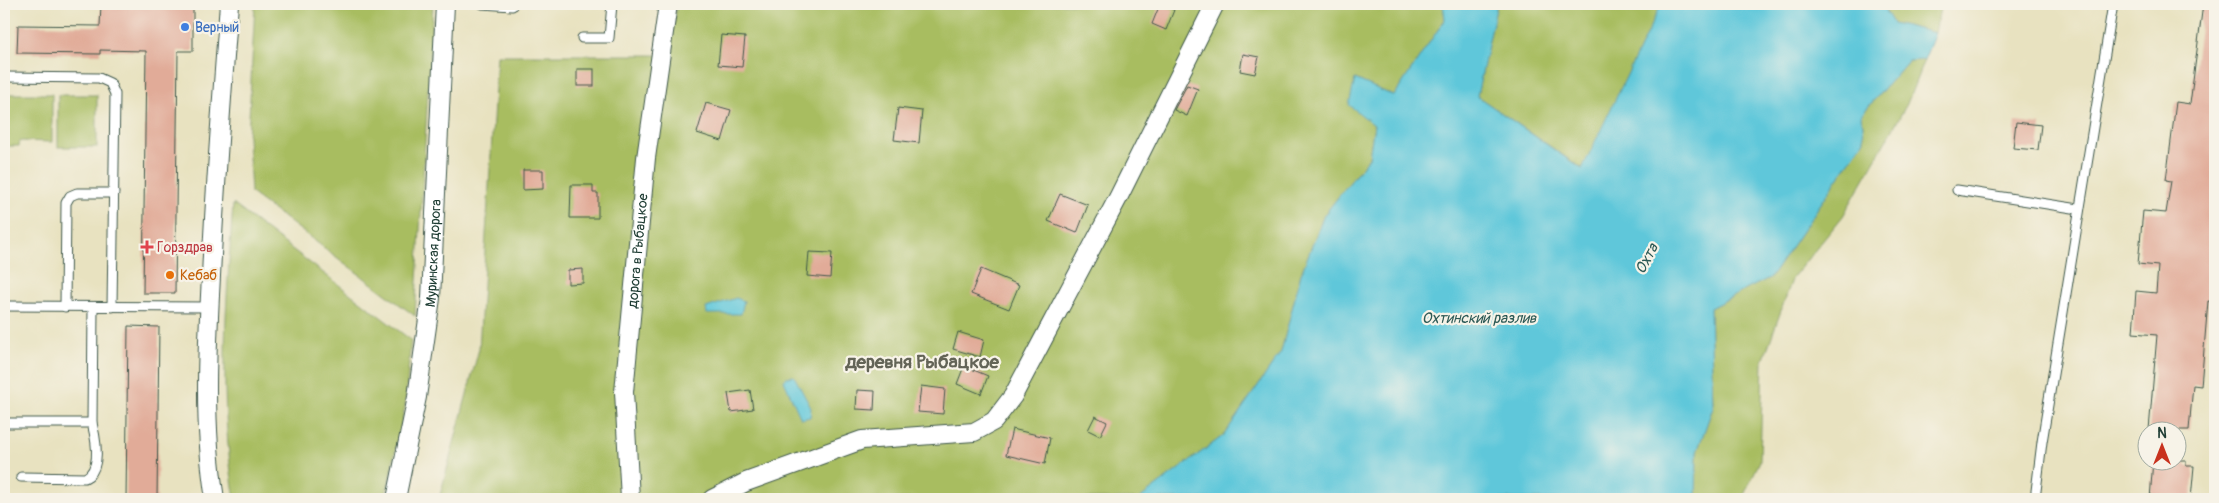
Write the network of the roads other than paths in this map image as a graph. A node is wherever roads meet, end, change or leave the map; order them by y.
1 (229, 4) edge
2 (445, 4) edge
3 (482, 4) edge
4 (512, 4) edge
5 (612, 4) edge
6 (668, 4) edge
7 (1215, 4) edge
8 (2113, 4) edge
9 (582, 38) dead end
10 (4, 77) edge
11 (1957, 190) dead end
12 (114, 193) junction
13 (2079, 209) junction
14 (4, 306) edge
15 (65, 306) junction
16 (93, 306) junction
17 (112, 306) junction
18 (209, 307) junction
19 (4, 423) edge
20 (92, 423) junction
21 (21, 477) dead end
22 (215, 499) edge
23 (396, 499) edge
24 (630, 499) edge
25 (712, 499) edge
26 (2035, 499) edge

1 - 18 street
2 - 23 street, Муринская дорога
3 - 4 lane
5 - 9 lane
6 - 24 street, дорога в Рыбацкое
7 - 25 street
8 - 13 lane
10 - 12 lane
11 - 13 lane
12 - 15 lane
12 - 17 lane
13 - 26 lane
14 - 15 lane
15 - 16 lane
16 - 17 lane
16 - 20 lane
17 - 18 lane
18 - 22 street
19 - 20 lane
20 - 21 lane

